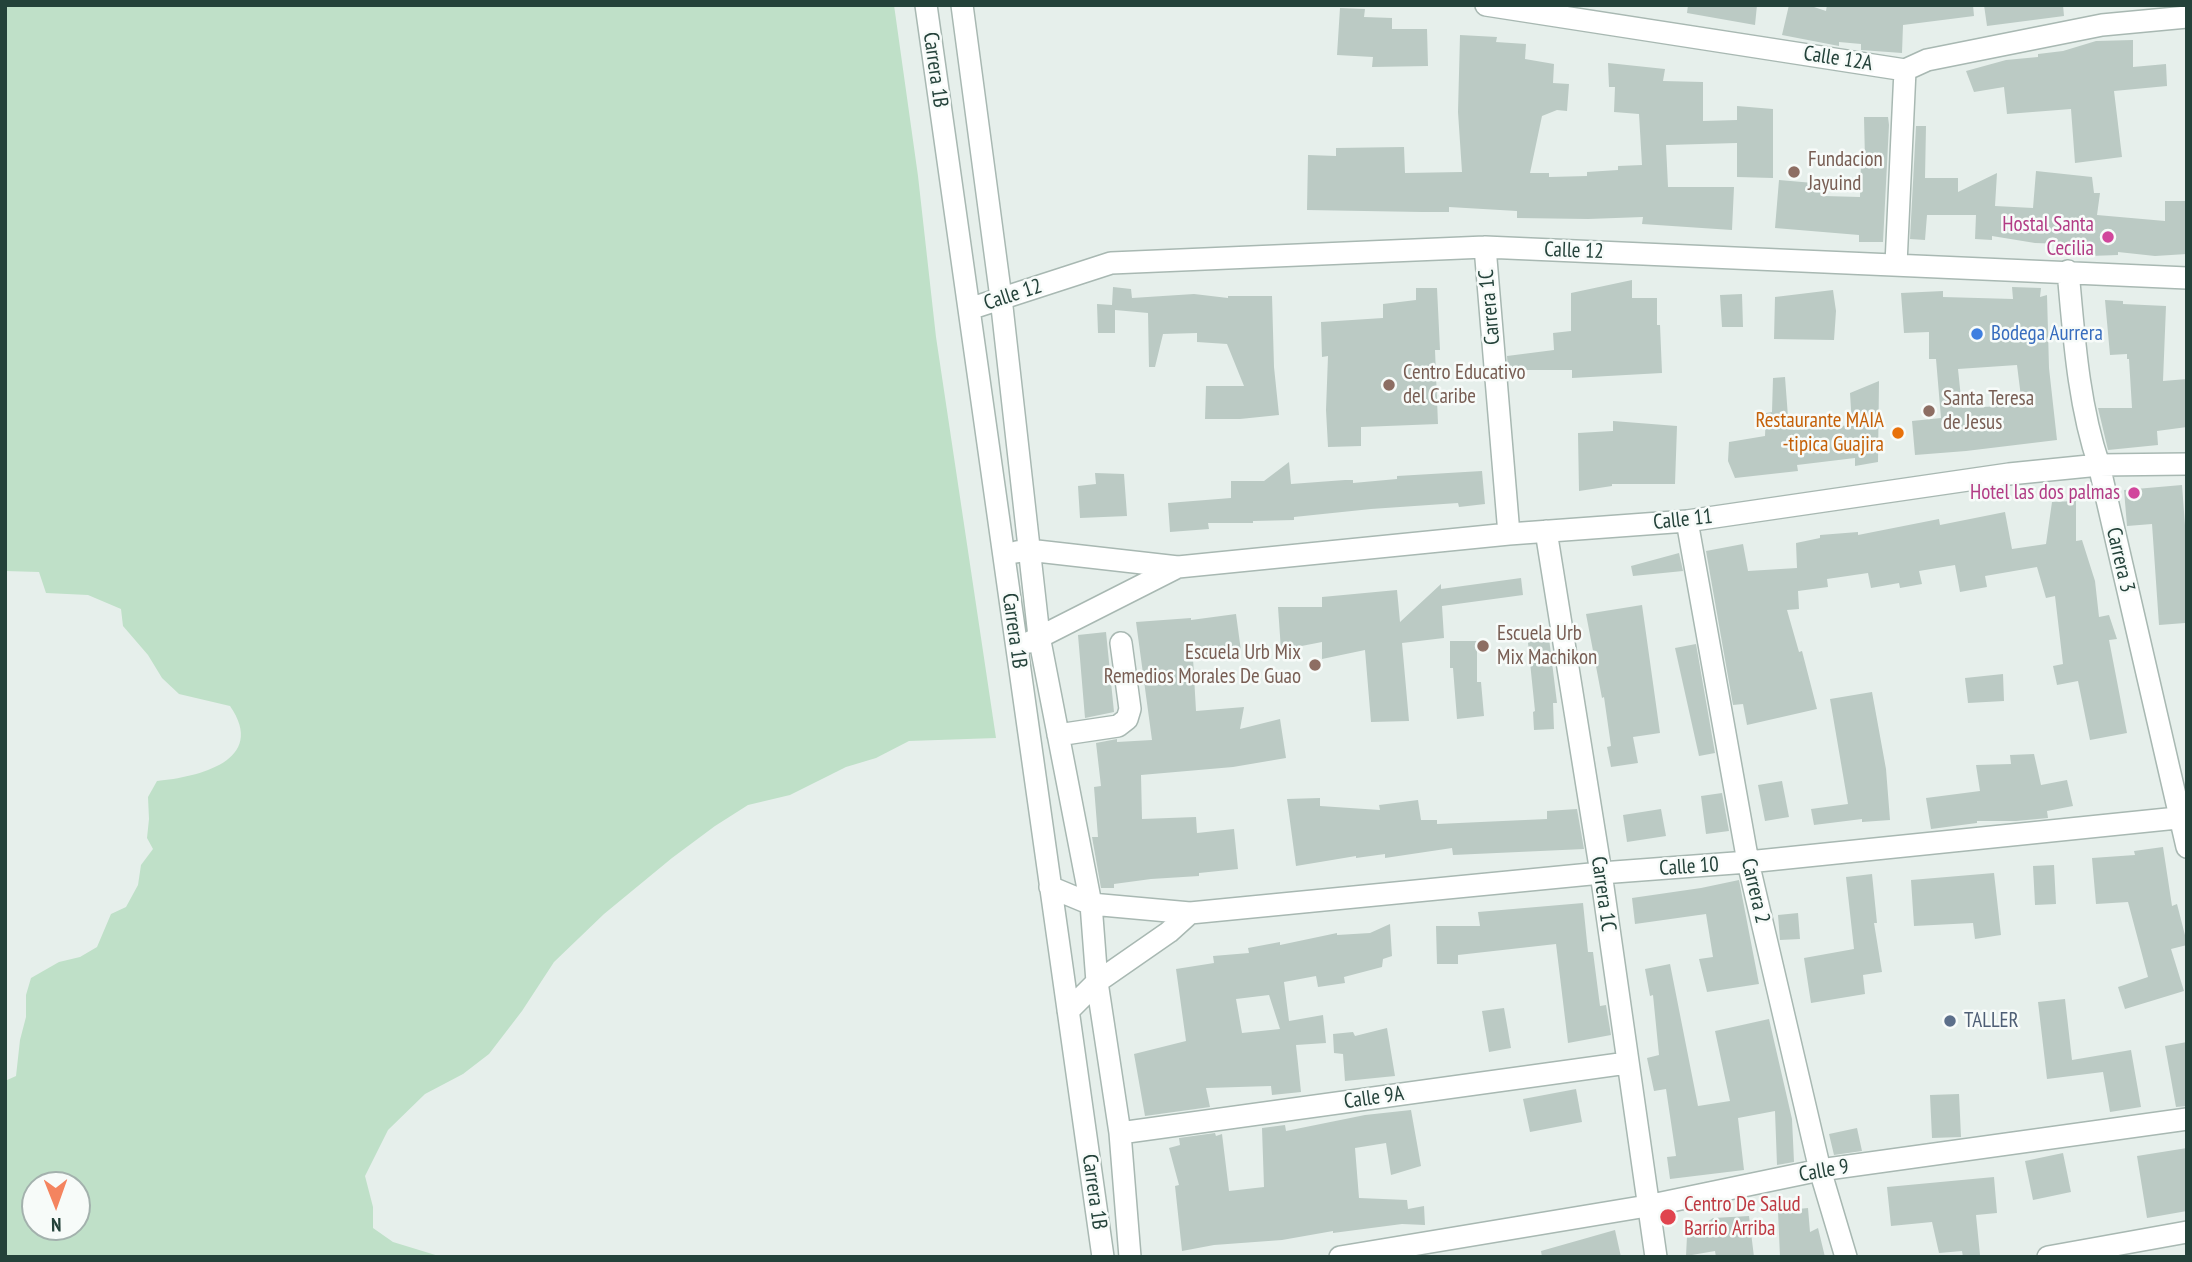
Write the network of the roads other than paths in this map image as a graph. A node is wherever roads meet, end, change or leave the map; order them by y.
1 (926, 5) edge
2 (962, 5) edge
3 (1486, 5) edge
4 (2103, 15) edge
5 (2187, 16) edge
6 (1905, 70) junction
7 (1485, 247) junction
8 (1896, 264) junction
9 (2068, 271) junction
10 (2187, 278) edge
11 (1001, 298) junction
12 (969, 309) junction
13 (2187, 464) edge
14 (2099, 465) junction
15 (1687, 521) junction
16 (1546, 531) junction
17 (1509, 534) junction
18 (1028, 550) junction
19 (1004, 555) junction
20 (1178, 567) junction
21 (1039, 636) junction
22 (1121, 643) dead end
23 (1016, 651) junction
24 (1058, 735) junction
25 (2183, 818) edge
26 (2187, 847) edge
27 (1748, 862) junction
28 (1601, 873) junction
29 (1050, 887) junction
30 (1091, 904) junction
31 (1190, 913) junction
32 (1097, 982) junction
33 (1068, 1011) junction
34 (1628, 1063) junction
35 (2187, 1119) edge
36 (1120, 1132) junction
37 (1820, 1170) junction
38 (1647, 1206) junction
39 (2187, 1232) edge
40 (1103, 1257) edge
41 (1130, 1257) edge
42 (1340, 1257) edge
43 (1656, 1257) edge
44 (1846, 1257) edge
45 (2048, 1257) edge

1 - 12 street, Carrera 1B
2 - 11 street, Carrera 1B
3 - 6 street, Calle 12A
4 - 5 street, Calle 12A
4 - 6 street, Calle 12A
6 - 8 street
7 - 8 street, Calle 12
7 - 11 street, Calle 12
7 - 17 street, Carrera 1C
8 - 9 street, Calle 12
9 - 10 street, Calle 12
9 - 14 street, Carrera 3
11 - 12 street, Calle 12
11 - 18 street, Carrera 1B
12 - 19 street, Carrera 1B
13 - 14 street, Calle 11
14 - 15 street, Calle 11
14 - 25 street, Carrera 3
15 - 16 street, Calle 11
15 - 27 street, Carrera 2
16 - 17 street, Calle 11
16 - 28 street, Carrera 1C
17 - 20 street, Calle 11
18 - 19 street
18 - 20 street
18 - 21 street, Carrera 1B
19 - 23 street, Carrera 1B
20 - 21 street
21 - 23 street
21 - 24 street, Carrera 1B
22 - 24 street
23 - 29 street, Carrera 1B
24 - 30 street, Carrera 1B
25 - 26 street, Carrera 3
25 - 27 street, Calle 10
27 - 28 street, Calle 10
27 - 37 street, Carrera 2
28 - 31 street, Calle 10
28 - 34 street, Carrera 1C
29 - 30 street, Calle 10
29 - 33 street, Carrera 1B
30 - 31 street, Calle 10
30 - 32 street, Carrera 1B
31 - 32 street
32 - 33 street
32 - 36 street, Carrera 1B
33 - 40 street, Carrera 1B
34 - 36 street, Calle 9A
34 - 38 street, Carrera 1C
35 - 37 street, Calle 9
36 - 41 street, Carrera 1B
37 - 38 street, Calle 9
37 - 44 street, Carrera 2
38 - 42 street, Calle 9
38 - 43 street, Carrera 1C
39 - 45 street

